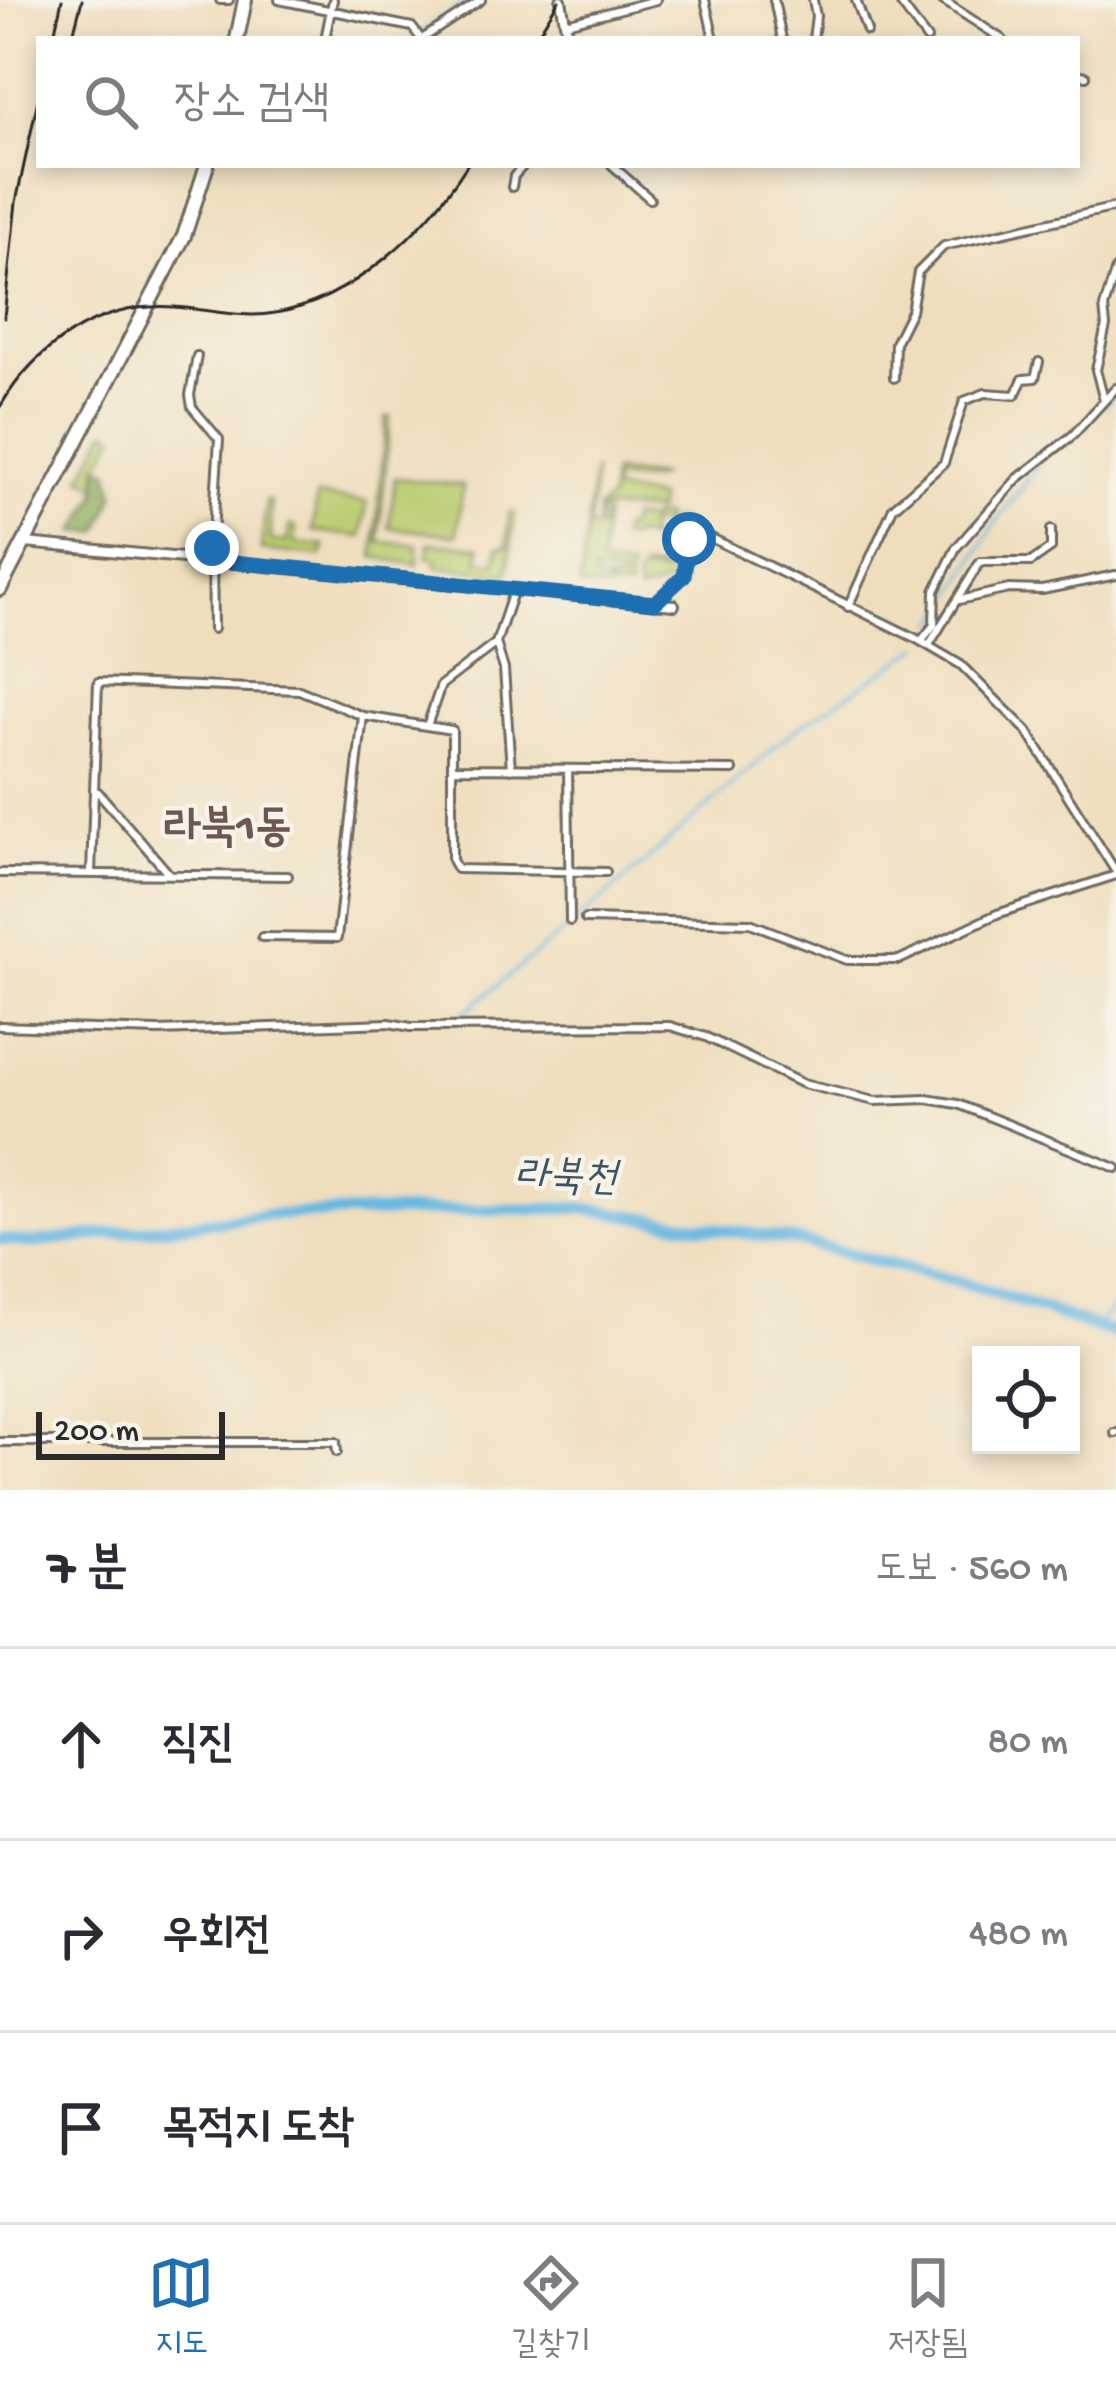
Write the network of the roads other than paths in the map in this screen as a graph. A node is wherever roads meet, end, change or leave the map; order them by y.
1 (245, 0) edge
2 (279, 0) edge
3 (333, 0) edge
4 (481, 0) edge
5 (656, 0) edge
6 (705, 0) edge
7 (774, 0) edge
8 (813, 0) edge
9 (856, 0) edge
10 (898, 0) edge
11 (942, 0) edge
12 (561, 2) edge
13 (331, 11) junction
14 (566, 23) junction
15 (867, 31) dead end
16 (418, 35) edge
17 (238, 36) edge
18 (326, 36) edge
19 (568, 36) edge
20 (713, 36) edge
21 (781, 36) edge
22 (813, 36) edge
23 (925, 36) edge
24 (996, 36) edge
25 (207, 168) edge
26 (521, 168) edge
27 (615, 168) edge
28 (512, 187) dead end
29 (650, 199) dead end
30 (1116, 207) edge
31 (1116, 269) edge
32 (197, 356) dead end
33 (1039, 362) dead end
34 (894, 378) dead end
35 (1116, 388) edge
36 (1104, 400) junction
37 (1051, 530) dead end
38 (24, 542) junction
39 (212, 560) junction
40 (1116, 574) edge
41 (0, 589) edge
42 (514, 589) junction
43 (956, 602) junction
44 (655, 603) junction
45 (674, 605) dead end
46 (848, 607) junction
47 (213, 628) dead end
48 (496, 643) junction
49 (925, 643) junction
50 (363, 716) junction
51 (427, 728) junction
52 (455, 768) junction
53 (512, 769) junction
54 (568, 769) junction
55 (733, 770) dead end
56 (96, 789) junction
57 (569, 871) junction
58 (606, 872) dead end
59 (0, 873) edge
60 (91, 873) junction
61 (1116, 874) edge
62 (170, 875) junction
63 (288, 876) dead end
64 (586, 919) dead end
65 (570, 921) dead end
66 (262, 937) dead end
67 (0, 1026) edge
68 (1116, 1168) edge
69 (0, 1442) edge
70 (337, 1452) dead end

1 - 17 highway
2 - 13 street
3 - 13 street
4 - 16 street
5 - 14 street
6 - 20 street
7 - 21 street
8 - 22 street
9 - 15 street
10 - 23 street
11 - 24 street
12 - 14 street
13 - 16 street
13 - 18 street
14 - 19 street
25 - 38 highway
26 - 28 street
27 - 29 street
30 - 34 street
31 - 36 street
32 - 39 street
33 - 46 street
35 - 36 street
36 - 49 street
37 - 43 street
38 - 39 street
38 - 41 highway
39 - 42 street
39 - 47 street
40 - 43 street
42 - 44 street
42 - 48 street
43 - 49 street
44 - 45 street
44 - 46 street
46 - 49 street
48 - 51 street
48 - 53 street
49 - 61 street
50 - 51 street
50 - 56 street
50 - 66 street
51 - 52 street
52 - 53 street
52 - 57 street
53 - 54 street
54 - 55 street
54 - 57 street
56 - 60 street
56 - 62 street
57 - 58 street
57 - 65 street
59 - 60 street
60 - 62 street
61 - 64 street
62 - 63 street
67 - 68 street
69 - 70 street

